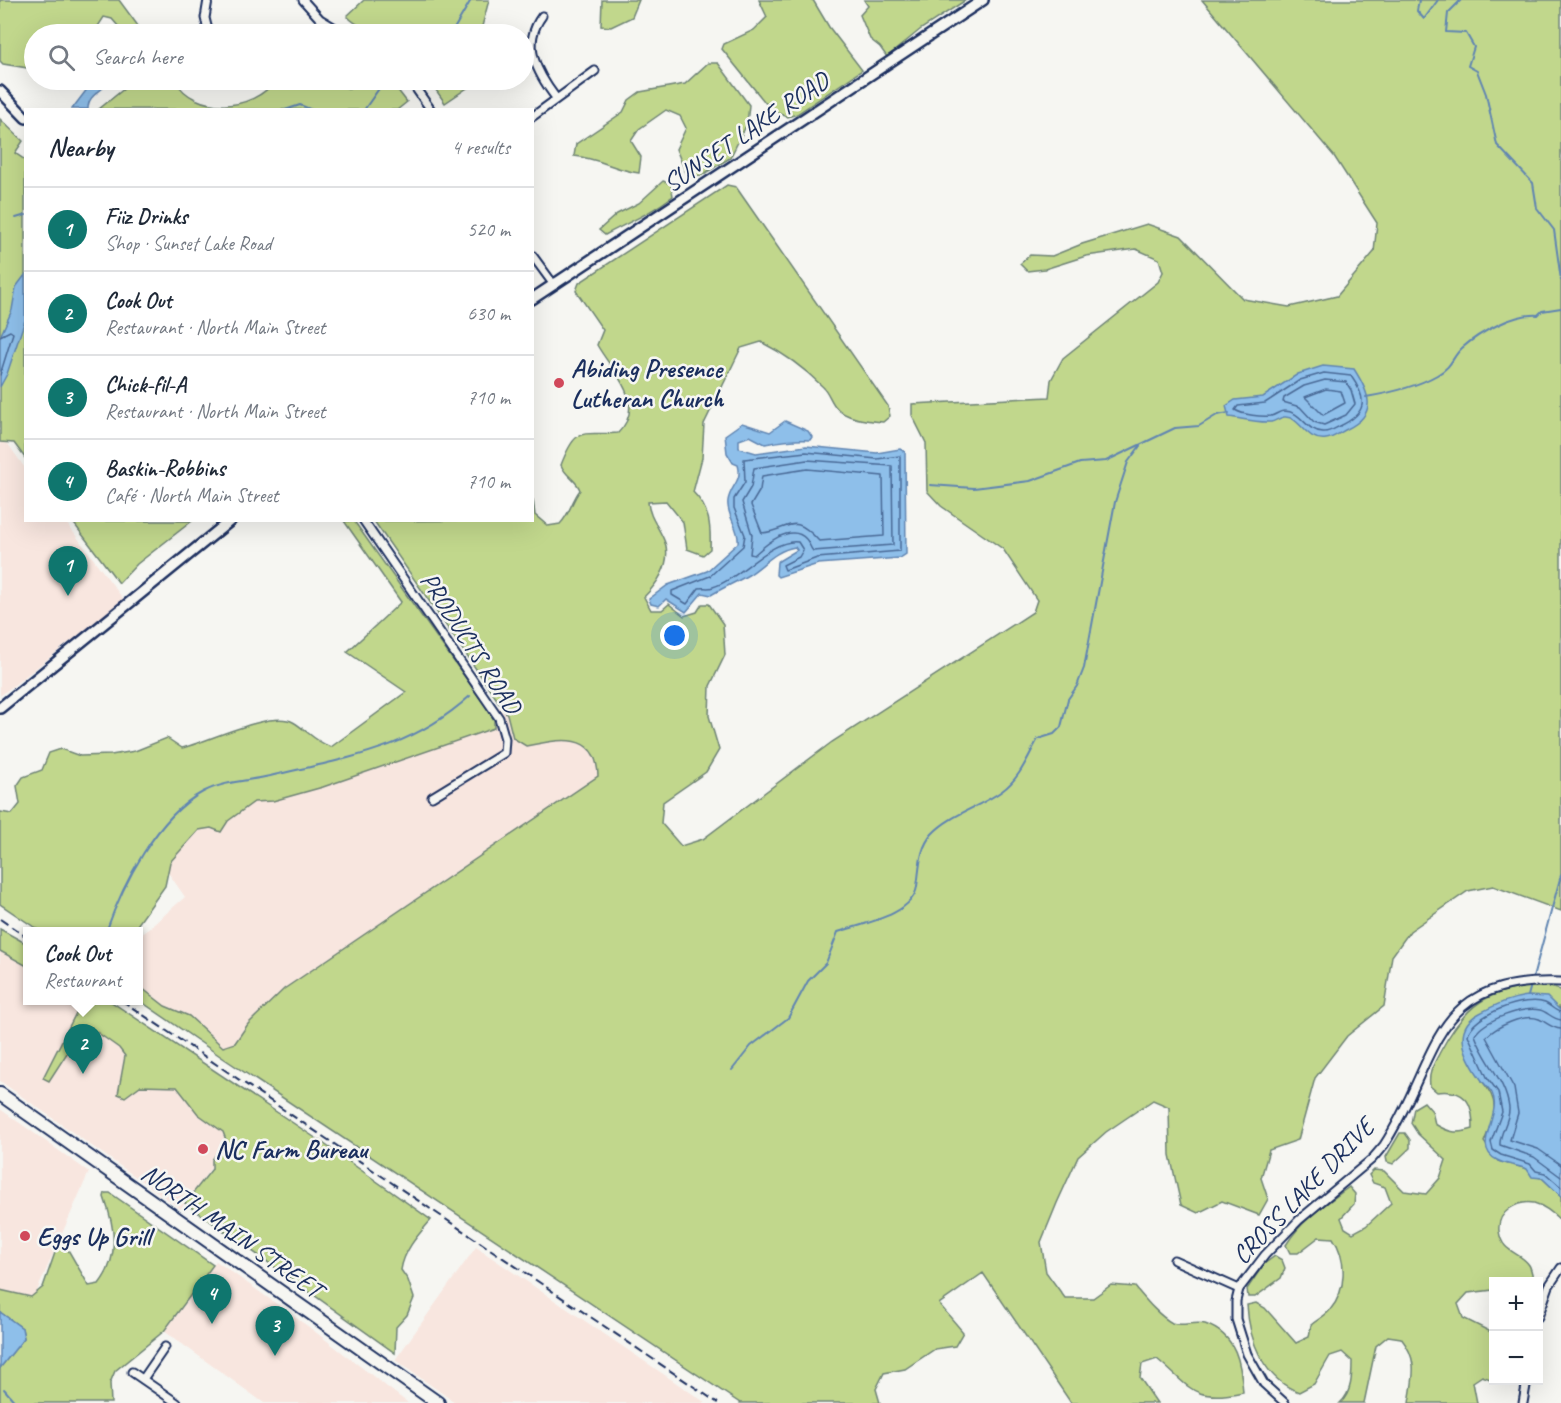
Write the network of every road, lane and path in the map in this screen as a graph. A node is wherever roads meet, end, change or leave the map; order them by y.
1 (207, 0) edge
2 (303, 0) edge
3 (983, 0) edge
4 (542, 16) dead end
5 (206, 24) edge
6 (328, 24) edge
7 (534, 29) edge
8 (534, 56) edge
9 (596, 71) dead end
10 (417, 90) edge
11 (0, 91) edge
12 (555, 98) junction
13 (430, 108) edge
14 (534, 115) edge
15 (24, 116) edge
16 (534, 258) edge
17 (554, 285) junction
18 (534, 298) edge
19 (229, 522) edge
20 (364, 522) edge
21 (0, 708) edge
22 (432, 796) dead end
23 (1561, 982) edge
24 (0, 1094) edge
25 (1174, 1260) dead end
26 (1561, 1268) edge
27 (1239, 1289) junction
28 (1543, 1305) edge
29 (165, 1347) dead end
30 (132, 1371) dead end
31 (142, 1379) junction
32 (1526, 1385) edge
33 (432, 1402) edge
34 (177, 1403) edge
35 (1285, 1403) edge
36 (1523, 1403) edge

1 - 5 street
2 - 6 street
3 - 17 main road, SUNSET LAKE ROAD
4 - 7 street
8 - 12 street
9 - 12 street
10 - 13 street
11 - 15 main road
12 - 14 street
16 - 17 street
17 - 18 main road, SUNSET LAKE ROAD
19 - 21 main road
20 - 22 street, PRODUCTS ROAD
23 - 27 street, CROSS LAKE DRIVE
24 - 33 highway, NORTH MAIN STREET
25 - 27 street
26 - 28 street
27 - 35 street, CROSS LAKE DRIVE
29 - 31 street
30 - 31 street
31 - 34 street
32 - 36 street

